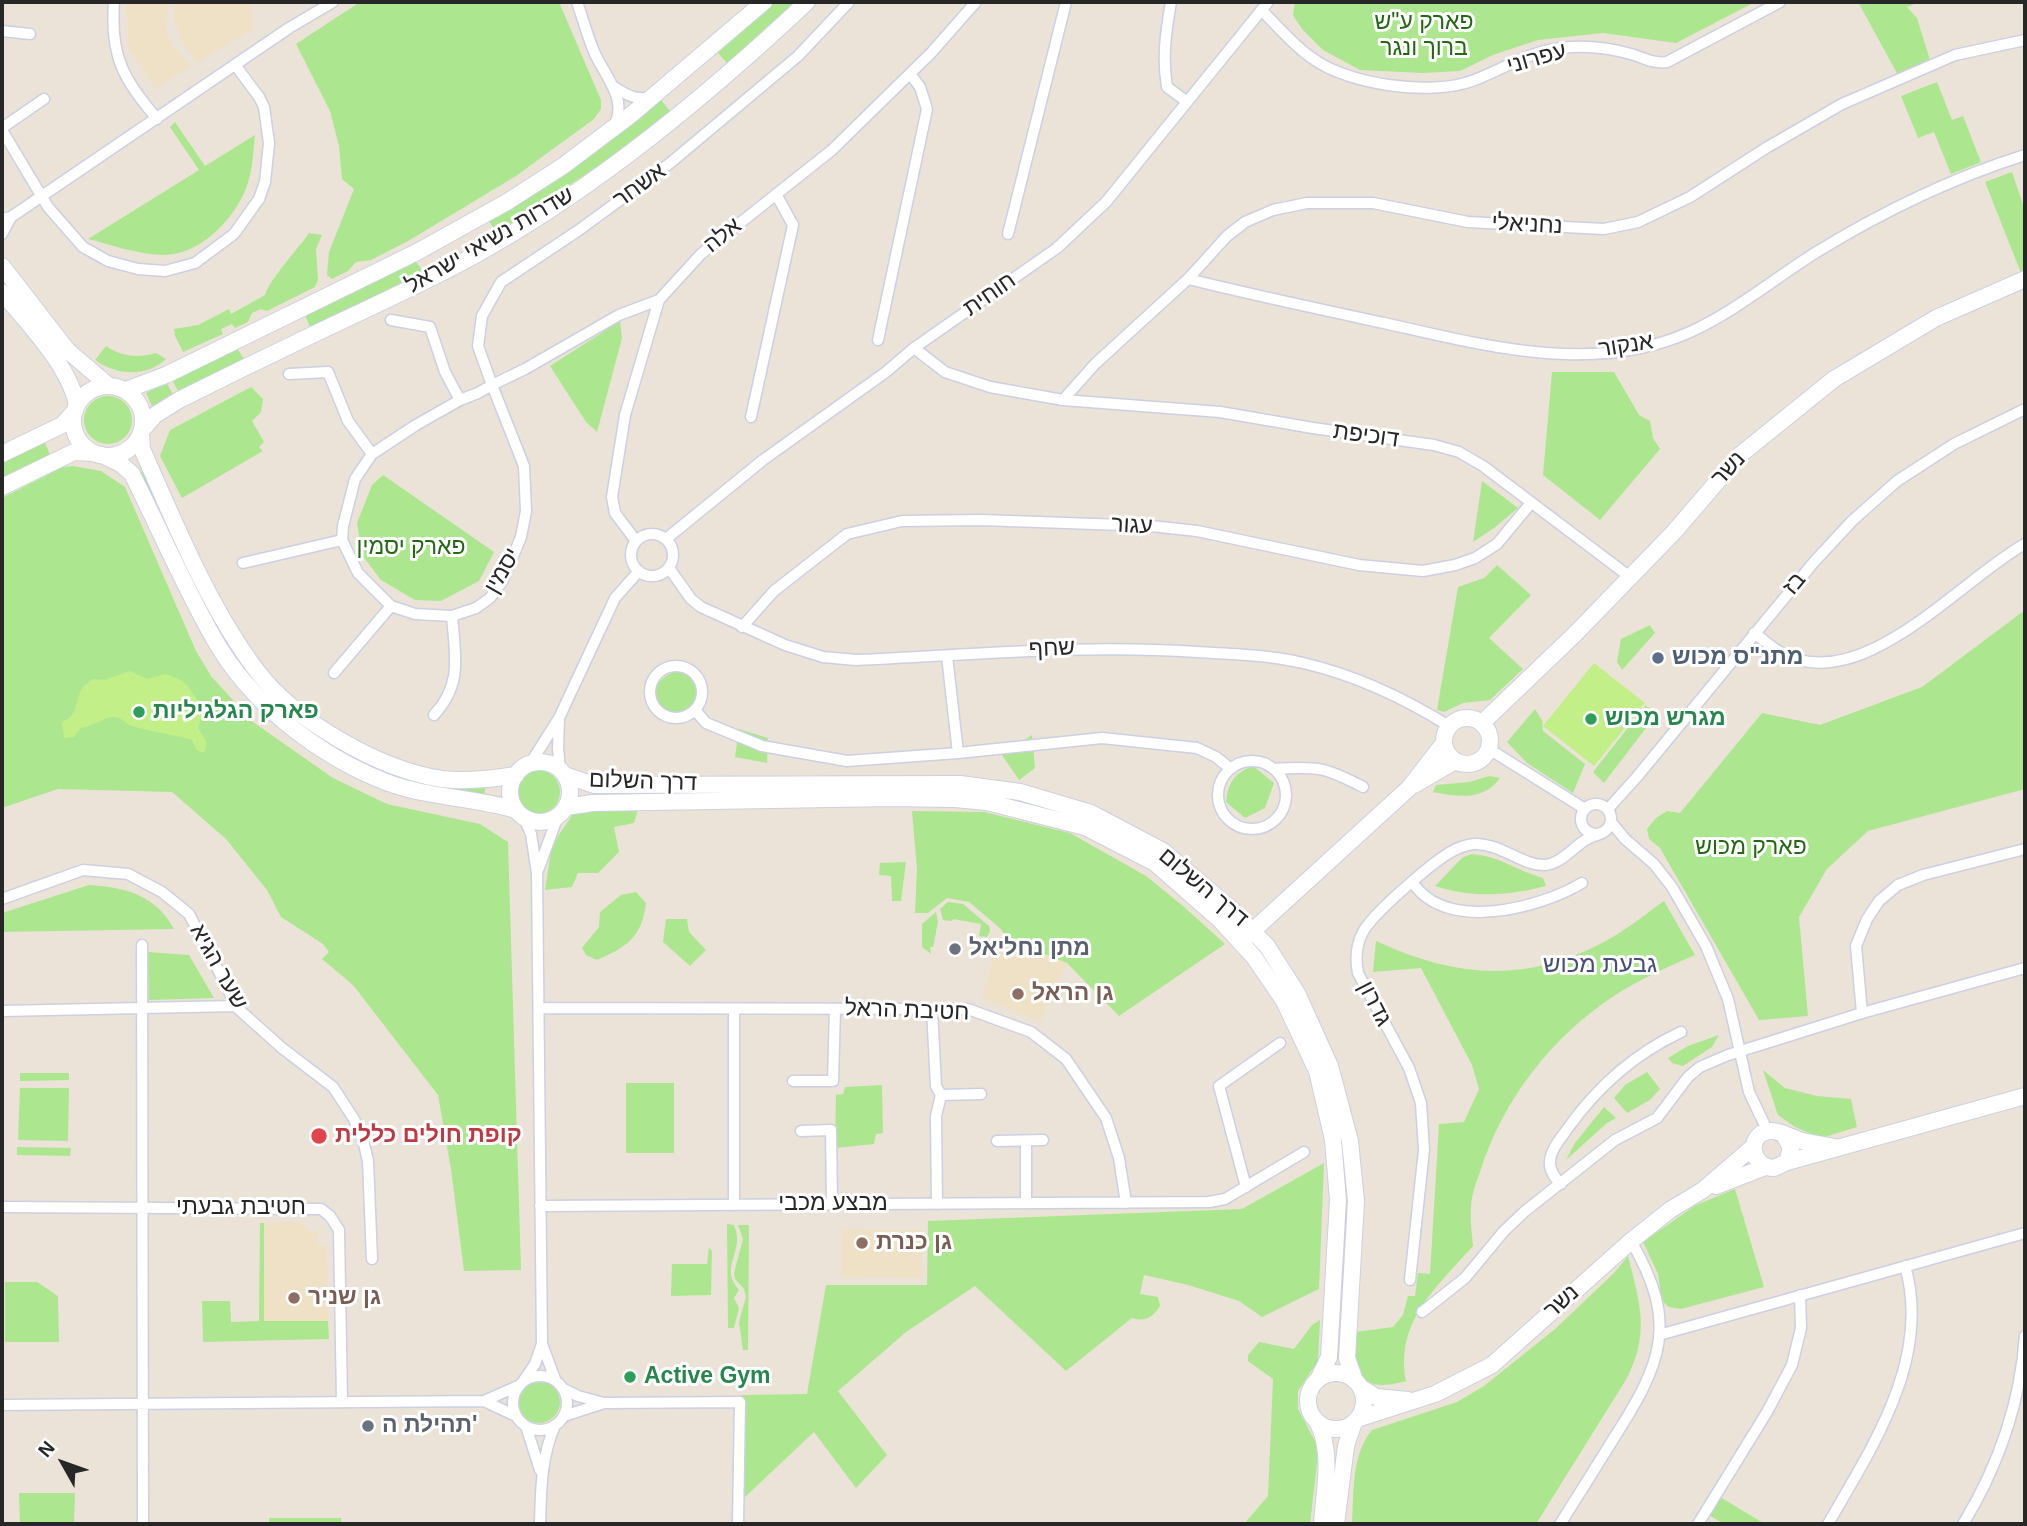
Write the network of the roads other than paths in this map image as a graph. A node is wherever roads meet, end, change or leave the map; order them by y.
1 (114, 2) edge
2 (333, 2) edge
3 (577, 2) edge
4 (764, 2) edge
5 (807, 2) edge
6 (849, 2) edge
7 (976, 2) edge
8 (1066, 2) edge
9 (1171, 2) edge
10 (1780, 2) edge
11 (1265, 6) edge
12 (2, 31) edge
13 (30, 34) dead end
14 (2025, 40) edge
15 (236, 66) junction
16 (909, 74) junction
17 (613, 86) junction
18 (653, 97) junction
19 (44, 99) dead end
20 (1186, 101) junction
21 (157, 119) junction
22 (2, 129) edge
23 (612, 129) junction
24 (2025, 155) edge
25 (776, 194) junction
26 (40, 196) junction
27 (7, 218) edge
28 (2, 234) edge
29 (1008, 234) dead end
30 (2, 266) edge
31 (1188, 279) junction
32 (2025, 279) edge
33 (2, 292) edge
34 (659, 300) junction
35 (391, 320) dead end
36 (878, 340) dead end
37 (914, 348) junction
38 (289, 374) dead end
39 (492, 385) junction
40 (108, 386) junction
41 (126, 390) junction
42 (460, 400) junction
43 (1063, 400) junction
44 (76, 408) junction
45 (2025, 409) edge
46 (751, 417) dead end
47 (141, 432) junction
48 (2, 454) edge
49 (98, 454) junction
50 (372, 454) junction
51 (2, 487) edge
52 (1531, 503) junction
53 (666, 539) junction
54 (342, 540) junction
55 (636, 541) junction
56 (2025, 544) edge
57 (243, 563) dead end
58 (668, 568) junction
59 (639, 571) junction
60 (1630, 577) junction
61 (391, 606) junction
62 (452, 616) junction
63 (742, 627) junction
64 (1754, 633) junction
65 (947, 656) junction
66 (334, 673) dead end
67 (695, 710) junction
68 (434, 715) dead end
69 (559, 718) junction
70 (1482, 723) junction
71 (1449, 726) junction
72 (1444, 743) junction
73 (1489, 749) junction
74 (958, 753) junction
75 (1455, 761) junction
76 (530, 764) junction
77 (1231, 769) junction
78 (1274, 769) junction
79 (562, 772) junction
80 (516, 775) junction
81 (1363, 787) dead end
82 (1409, 788) junction
83 (1608, 808) junction
84 (1585, 809) junction
85 (562, 812) junction
86 (520, 814) junction
87 (1581, 821) junction
88 (1611, 822) junction
89 (1601, 833) junction
90 (1625, 839) junction
91 (1573, 848) junction
92 (2025, 849) edge
93 (537, 873) junction
94 (1413, 883) junction
95 (1582, 883) dead end
96 (2, 899) edge
97 (1253, 930) junction
98 (1240, 942) junction
99 (142, 945) dead end
100 (2025, 968) edge
101 (235, 1006) junction
102 (141, 1009) junction
103 (538, 1009) junction
104 (734, 1009) junction
105 (835, 1009) junction
106 (932, 1009) junction
107 (2, 1011) edge
108 (1862, 1013) junction
109 (1681, 1032) dead end
110 (1280, 1044) dead end
111 (1740, 1050) junction
112 (793, 1081) dead end
113 (981, 1094) dead end
114 (941, 1095) junction
115 (2025, 1096) edge
116 (801, 1131) dead end
117 (1768, 1132) junction
118 (1784, 1136) junction
119 (1043, 1140) dead end
120 (997, 1141) dead end
121 (1026, 1141) junction
122 (1754, 1146) junction
123 (1836, 1147) junction
124 (1304, 1152) dead end
125 (1787, 1162) junction
126 (1765, 1167) junction
127 (1561, 1184) junction
128 (1246, 1187) junction
129 (1703, 1190) junction
130 (734, 1203) junction
131 (1026, 1203) junction
132 (1126, 1203) junction
133 (832, 1204) junction
134 (937, 1204) junction
135 (540, 1206) junction
136 (2, 1207) edge
137 (143, 1209) junction
138 (2025, 1233) edge
139 (1631, 1241) junction
140 (372, 1259) dead end
141 (1905, 1266) junction
142 (1410, 1280) dead end
143 (1800, 1295) junction
144 (1422, 1312) dead end
145 (1659, 1335) junction
146 (2025, 1336) edge
147 (542, 1344) junction
148 (555, 1379) junction
149 (1318, 1380) junction
150 (521, 1383) junction
151 (1357, 1384) junction
152 (564, 1389) junction
153 (1413, 1400) junction
154 (484, 1401) junction
155 (342, 1402) junction
156 (604, 1403) junction
157 (144, 1404) junction
158 (2, 1405) edge
159 (516, 1416) junction
160 (564, 1416) junction
161 (1356, 1421) junction
162 (1318, 1423) junction
163 (555, 1425) junction
164 (526, 1426) junction
165 (541, 1474) junction
166 (144, 1524) edge
167 (540, 1524) edge
168 (738, 1524) edge
169 (1322, 1524) edge
170 (1336, 1524) edge
171 (1560, 1524) edge
172 (1698, 1524) edge
173 (1828, 1524) edge
174 (1963, 1524) edge

1 - 21 street
2 - 15 street
3 - 17 street
4 - 18 street, שדרות נשיאי ישראל
5 - 47 street, שדרות נשיאי ישראל
6 - 39 street, אשחר
7 - 16 street, אלה
8 - 29 street
9 - 20 street
10 - 11 street, עפרוני
11 - 20 street, חוחית
12 - 13 street
14 - 31 street, נחניאלי
15 - 21 street
15 - 26 street
16 - 25 street, אלה
16 - 36 street
17 - 18 street
17 - 23 street
18 - 23 street, שדרות נשיאי ישראל
19 - 22 street
20 - 37 street, חוחית
21 - 26 street
22 - 26 street
23 - 41 street, שדרות נשיאי ישראל
24 - 31 street, אנקור
25 - 34 street, אלה
25 - 46 street
26 - 27 street
27 - 28 street
30 - 40 street
31 - 43 street, נחניאלי
32 - 60 street, נשר
33 - 44 street
34 - 39 street
34 - 55 street, אלה
35 - 42 street
37 - 43 street, דוכיפת
37 - 53 street, חוחית
38 - 50 street
39 - 42 street
39 - 62 street, יסמין
40 - 41 street
40 - 44 street
41 - 47 street
42 - 50 street
43 - 52 street, דוכיפת
44 - 48 street
44 - 49 street
45 - 64 street, בז
47 - 49 street
47 - 80 street
49 - 51 street
49 - 86 street
50 - 54 street
52 - 60 street, דוכיפת
52 - 63 street, עגור
53 - 55 street
53 - 58 street
54 - 57 street
54 - 61 street
55 - 59 street
56 - 64 street
58 - 59 street
58 - 63 street, שחף
59 - 69 street
60 - 70 street, נשר
61 - 62 street, יסמין
61 - 66 street
62 - 68 street
63 - 65 street, שחף
64 - 83 street, בז
65 - 71 street, שחף
65 - 74 street
67 - 67 street
67 - 74 street
69 - 76 street
69 - 79 street
70 - 71 street
70 - 73 street
71 - 72 street
72 - 75 street
72 - 82 street
73 - 75 street
73 - 84 street
74 - 77 street
75 - 82 street
76 - 79 street
76 - 80 street
77 - 78 street
77 - 78 street
78 - 81 street
79 - 85 street
79 - 97 street, דרך השלום
80 - 86 street
82 - 97 street
83 - 84 street
83 - 88 street
84 - 87 street
85 - 86 street
85 - 93 street
85 - 98 street, דרך השלום
86 - 93 street
87 - 89 street
87 - 91 street
88 - 89 street
88 - 90 street
89 - 90 street
89 - 91 street, גדרון
90 - 111 street
91 - 94 street, גדרון
92 - 108 street
93 - 103 street
94 - 95 street
94 - 142 street, גדרון
96 - 101 street, שער הגיא
97 - 98 street
97 - 151 street, דרך השלום
98 - 149 street, דרך השלום
99 - 102 street
100 - 108 street
101 - 102 street
101 - 140 street, שער הגיא
102 - 107 street
102 - 137 street
103 - 104 street, חטיבת הראל
103 - 135 street
104 - 105 street, חטיבת הראל
104 - 130 street
105 - 106 street, חטיבת הראל
105 - 112 street
106 - 114 street
106 - 132 street, חטיבת הראל
108 - 111 street
109 - 127 street
110 - 128 street
111 - 117 street
111 - 127 street
113 - 114 street
114 - 134 street
115 - 123 street
116 - 133 street
117 - 118 street
117 - 122 street
118 - 123 street
118 - 125 street
119 - 121 street
120 - 121 street
121 - 131 street
122 - 126 street
122 - 129 street, נשר
123 - 125 street
124 - 128 street
125 - 126 street
126 - 129 street, נשר
127 - 144 street
128 - 132 street
129 - 139 street, נשר
130 - 133 street, מבצע מכבי
130 - 135 street, מבצע מכבי
131 - 132 street, מבצע מכבי
131 - 134 street, מבצע מכבי
133 - 134 street, מבצע מכבי
135 - 147 street
136 - 137 street, חטיבת גבעתי
137 - 155 street, חטיבת גבעתי
137 - 157 street
138 - 141 street
139 - 145 street
139 - 153 street, נשר
141 - 143 street
141 - 173 street
143 - 145 street
143 - 172 street
145 - 171 street
146 - 174 street
147 - 148 street
147 - 150 street
148 - 150 street
148 - 152 street
149 - 151 street
149 - 162 street
150 - 154 street
150 - 159 street
151 - 153 street, נשר
151 - 161 street
152 - 156 street
152 - 160 street
153 - 161 street, נשר
154 - 155 street
154 - 159 street
155 - 157 street
156 - 160 street
156 - 168 street
157 - 158 street
157 - 166 street
159 - 164 street
160 - 163 street
161 - 162 street
161 - 170 street
162 - 169 street
163 - 164 street
163 - 165 street
164 - 165 street
165 - 167 street

